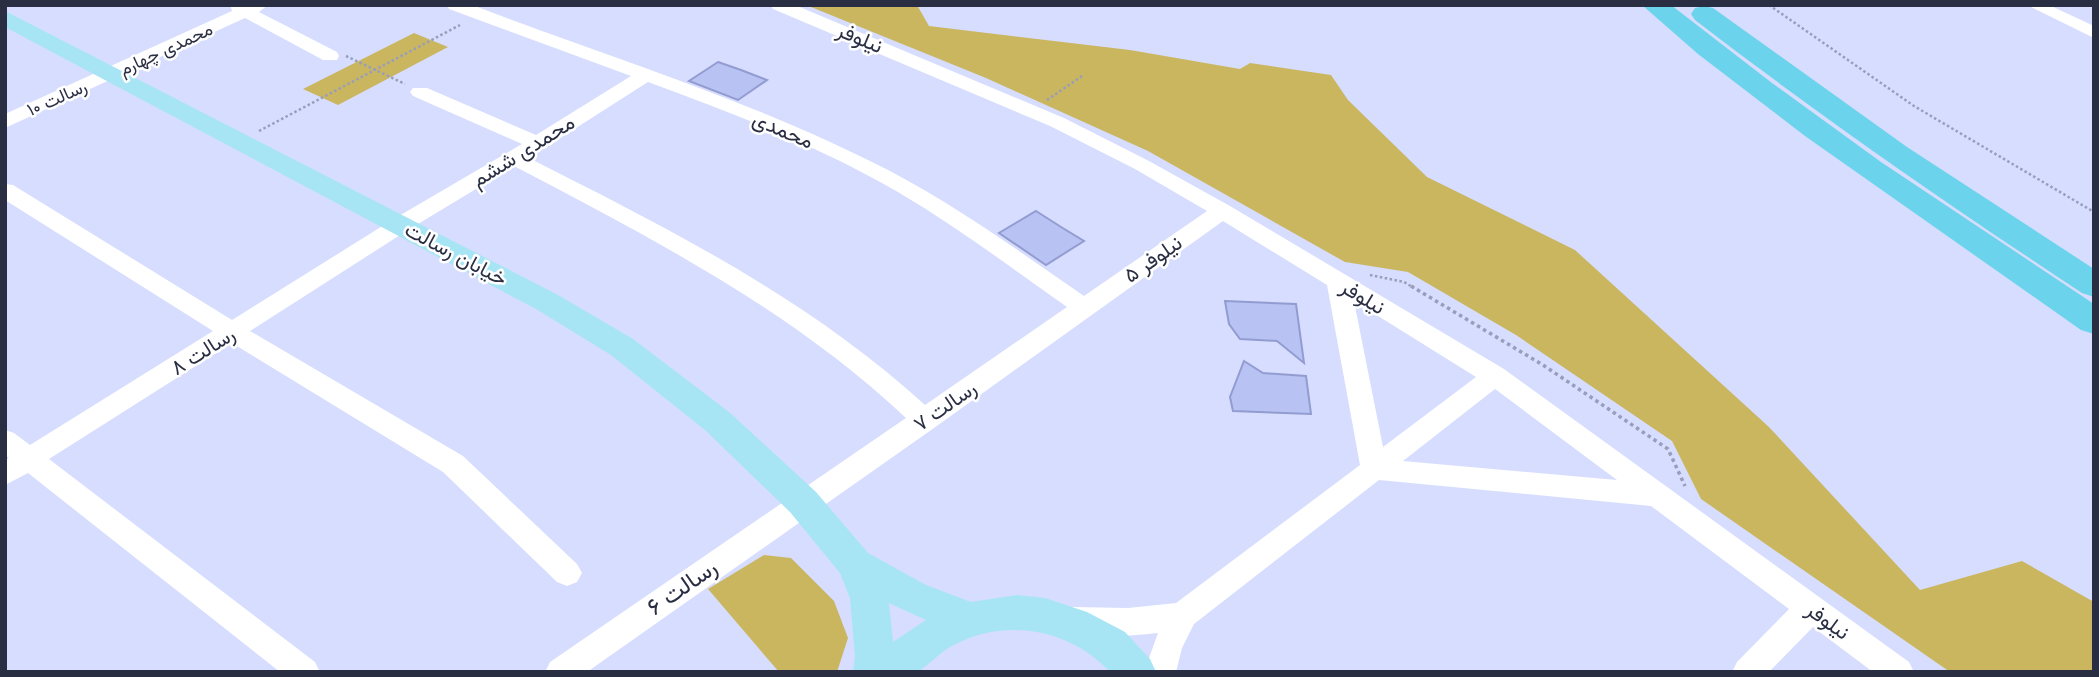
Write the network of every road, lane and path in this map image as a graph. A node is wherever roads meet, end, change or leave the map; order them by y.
1 (455, 5) edge
2 (506, 5) edge
3 (779, 5) edge
4 (1655, 5) edge
5 (1692, 5) edge
6 (1769, 5) edge
7 (2035, 5) edge
8 (246, 7) edge
9 (482, 16) junction
10 (5, 18) edge
11 (2094, 33) edge
12 (330, 56) joint
13 (377, 69) junction
14 (110, 74) junction
15 (646, 75) junction
16 (1082, 76) dead end
17 (420, 92) joint
18 (1031, 111) junction
19 (5, 122) edge
20 (239, 142) junction
21 (537, 143) junction
22 (514, 158) junction
23 (5, 190) edge
24 (1222, 211) junction
25 (2094, 212) edge
26 (400, 225) junction
27 (1338, 282) junction
28 (2094, 285) edge
29 (1085, 308) junction
30 (2094, 321) edge
31 (233, 332) junction
32 (1495, 376) junction
33 (925, 421) junction
34 (5, 440) edge
35 (17, 466) edge
36 (1374, 469) junction
37 (1656, 495) junction
38 (803, 502) junction
39 (855, 564) junction
40 (567, 573) dead end
41 (1810, 609) junction
42 (1183, 615) junction
43 (967, 618) junction
44 (1061, 618) junction
45 (304, 672) edge
46 (561, 672) edge
47 (873, 672) edge
48 (889, 672) edge
49 (1136, 672) edge
50 (1160, 672) edge
51 (1748, 672) edge
52 (1898, 672) edge

1 - 9 street, محمدی
2 - 9 street
3 - 18 street, نیلوفر
4 - 30 highway
5 - 28 highway
6 - 25 path
7 - 11 street
8 - 12 street
8 - 14 street, محمدی چهارم
9 - 13 path
9 - 15 street, محمدی
10 - 14 main road, خیابان رسالت
12 - 13 path
13 - 17 path
13 - 20 path
14 - 19 street, رسالت ۱۰
14 - 20 main road, خیابان رسالت
15 - 21 street, محمدی ششم
15 - 29 street, محمدی
16 - 18 path
17 - 21 street
18 - 24 street, نیلوفر
20 - 26 main road, خیابان رسالت
21 - 22 street, محمدی ششم
22 - 26 street, محمدی ششم
22 - 33 street
23 - 31 street
24 - 27 street, نیلوفر
24 - 29 street, نیلوفر ۵
26 - 31 street, ۸ رسالت
26 - 38 main road, خیابان رسالت
27 - 32 street, نیلوفر
27 - 36 street
29 - 33 street, رسالت ۷
31 - 35 street, ۸ رسالت
31 - 40 street
32 - 36 street
32 - 37 street, نیلوفر
33 - 38 street, رسالت ۷
34 - 35 street
35 - 45 street
36 - 37 street
36 - 42 street
37 - 41 street, نیلوفر
38 - 39 main road, خیابان رسالت
38 - 46 street, رسالت ۶
39 - 43 main road
39 - 47 main road
41 - 51 street
41 - 52 street, نیلوفر
42 - 44 street
42 - 50 street
43 - 44 main road
43 - 48 main road
44 - 49 main road

